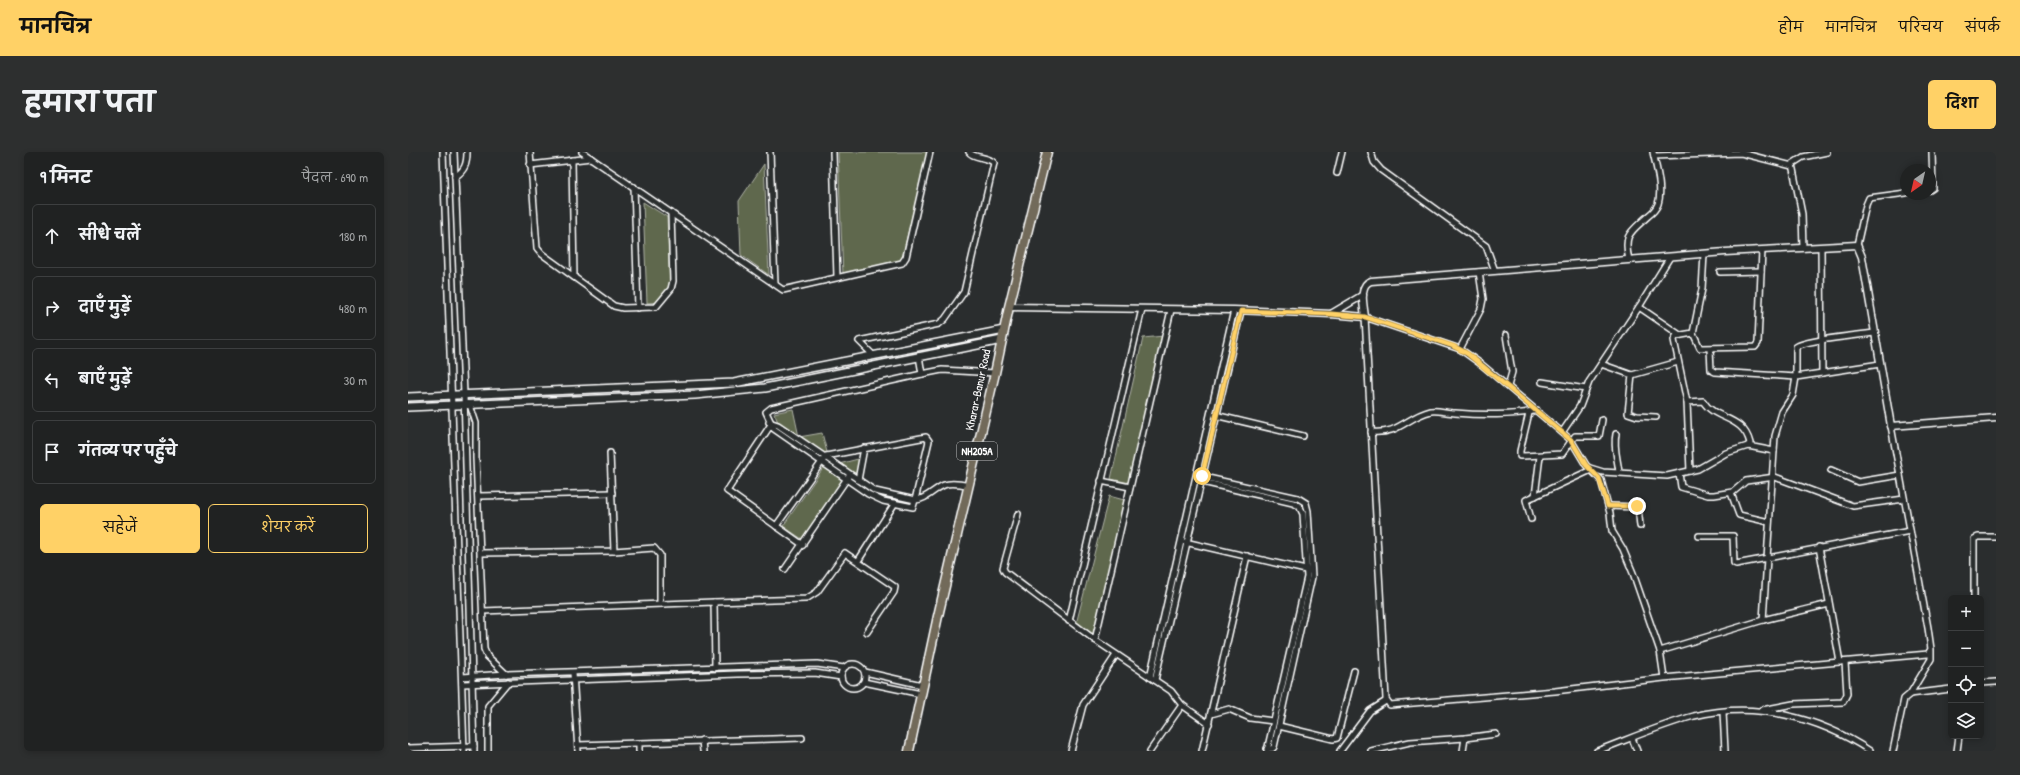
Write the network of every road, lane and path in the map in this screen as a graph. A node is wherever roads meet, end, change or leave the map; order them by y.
1 (443, 152) edge
2 (454, 152) edge
3 (467, 152) edge
4 (530, 152) edge
5 (582, 152) edge
6 (770, 152) edge
7 (832, 152) edge
8 (930, 152) edge
9 (969, 152) edge
10 (1047, 152) edge
11 (1342, 152) edge
12 (1370, 152) edge
13 (1827, 152) edge
14 (1932, 152) edge
15 (1653, 154) edge
16 (591, 158) junction
17 (572, 160) junction
18 (1933, 164) edge
19 (530, 165) junction
20 (1792, 166) junction
21 (1337, 173) dead end
22 (455, 177) junction
23 (634, 187) junction
24 (1900, 194) edge
25 (671, 213) junction
26 (1857, 245) junction
27 (1821, 246) junction
28 (1803, 248) junction
29 (1762, 250) junction
30 (1704, 254) junction
31 (1670, 257) junction
32 (1629, 260) junction
33 (1495, 271) junction
34 (1761, 271) junction
35 (1479, 272) junction
36 (1720, 272) dead end
37 (574, 277) junction
38 (837, 277) junction
39 (775, 284) junction
40 (1363, 295) junction
41 (1009, 307) junction
42 (1640, 307) junction
43 (638, 308) junction
44 (1142, 309) junction
45 (1171, 310) junction
46 (1234, 310) junction
47 (1241, 311) junction
48 (1331, 314) junction
49 (1365, 317) junction
50 (1004, 330) junction
51 (1693, 332) junction
52 (1875, 334) junction
53 (1506, 335) dead end
54 (1680, 335) junction
55 (1002, 340) junction
56 (1822, 341) junction
57 (1460, 349) junction
58 (1710, 349) junction
59 (873, 355) junction
60 (919, 356) junction
61 (1678, 362) junction
62 (1601, 364) junction
63 (1880, 364) junction
64 (995, 373) junction
65 (1822, 373) junction
66 (922, 374) junction
67 (1632, 375) junction
68 (1796, 377) junction
69 (1542, 382) dead end
70 (1508, 386) junction
71 (1586, 389) junction
72 (464, 394) junction
73 (453, 395) junction
74 (408, 396) edge
75 (1687, 402) junction
76 (467, 405) junction
77 (454, 406) junction
78 (408, 407) edge
79 (1537, 410) junction
80 (1529, 413) junction
81 (1210, 414) junction
82 (1217, 416) junction
83 (1656, 418) dead end
84 (1996, 418) edge
85 (1602, 420) dead end
86 (771, 423) junction
87 (1891, 426) junction
88 (1563, 431) junction
89 (1371, 432) junction
90 (1616, 434) dead end
91 (1303, 436) dead end
92 (1571, 440) junction
93 (1748, 446) junction
94 (864, 448) junction
95 (1774, 451) junction
96 (610, 453) dead end
97 (1540, 456) junction
98 (823, 459) junction
99 (1590, 469) junction
100 (1831, 470) dead end
101 (1690, 471) junction
102 (1619, 473) junction
103 (1679, 473) junction
104 (850, 474) junction
105 (1900, 475) junction
106 (1772, 477) junction
107 (1198, 478) junction
108 (847, 479) junction
109 (858, 480) junction
110 (1101, 481) junction
111 (969, 486) junction
112 (1130, 488) junction
113 (612, 493) junction
114 (1731, 493) junction
115 (478, 496) junction
116 (1535, 496) junction
117 (1904, 499) junction
118 (915, 500) junction
119 (896, 503) junction
120 (1608, 506) junction
121 (1018, 514) dead end
122 (1531, 519) dead end
123 (1769, 522) junction
124 (776, 526) junction
125 (1640, 526) dead end
126 (1910, 531) junction
127 (1699, 536) dead end
128 (1996, 537) edge
129 (1184, 542) junction
130 (803, 545) junction
131 (1819, 547) junction
132 (614, 551) junction
133 (481, 553) junction
134 (1247, 556) junction
135 (1767, 558) junction
136 (858, 561) junction
137 (785, 569) dead end
138 (1310, 571) junction
139 (1974, 595) edge
140 (714, 602) junction
141 (660, 604) junction
142 (1830, 604) junction
143 (483, 611) junction
144 (1763, 620) junction
145 (1069, 621) junction
146 (868, 632) dead end
147 (1095, 640) junction
148 (1660, 651) junction
149 (1931, 651) junction
150 (1116, 655) junction
151 (1842, 662) junction
152 (715, 668) junction
153 (844, 668) junction
154 (1354, 671) dead end
155 (573, 672) junction
156 (865, 672) junction
157 (506, 674) junction
158 (472, 676) junction
159 (462, 677) junction
160 (841, 677) junction
161 (1664, 678) junction
162 (1152, 679) junction
163 (574, 680) junction
164 (508, 682) junction
165 (864, 682) junction
166 (1996, 682) edge
167 (1984, 683) edge
168 (462, 684) junction
169 (472, 684) junction
170 (922, 685) junction
171 (1948, 688) edge
172 (921, 694) junction
173 (1910, 694) junction
174 (1386, 701) junction
175 (1182, 705) junction
176 (1757, 711) junction
177 (1723, 712) junction
178 (1211, 714) junction
179 (1274, 721) junction
180 (1209, 724) junction
181 (1279, 726) junction
182 (1496, 734) dead end
183 (802, 738) dead end
184 (1465, 738) junction
185 (1632, 738) junction
186 (1959, 739) edge
187 (702, 740) junction
188 (639, 743) junction
189 (408, 748) edge
190 (474, 748) edge
191 (578, 748) edge
192 (464, 749) edge
193 (1267, 750) edge
194 (488, 751) edge
195 (639, 751) edge
196 (703, 751) edge
197 (909, 751) edge
198 (1071, 751) edge
199 (1150, 751) edge
200 (1202, 751) edge
201 (1340, 751) edge
202 (1371, 751) edge
203 (1463, 751) edge
204 (1597, 751) edge
205 (1637, 751) edge
206 (1725, 751) edge
207 (1870, 751) edge
208 (1893, 751) edge
209 (1957, 751) edge

1 - 73 street
2 - 22 street
3 - 22 street
4 - 19 street
5 - 16 street
6 - 39 street
7 - 38 street
8 - 38 street
9 - 59 street
10 - 41 highway, Kharar-Banur Road / NH205A
11 - 21 street
12 - 33 street
13 - 20 street
14 - 18 street
15 - 20 street
15 - 32 street
16 - 17 street
16 - 23 street
17 - 19 street
17 - 37 street
19 - 37 street
20 - 28 street
22 - 72 street
23 - 25 street
23 - 43 street
24 - 26 street
25 - 39 street
25 - 43 street
26 - 27 street
26 - 52 street
27 - 28 street
27 - 56 street
28 - 29 street
29 - 30 street
29 - 34 street
30 - 31 street
30 - 51 street
31 - 32 street
31 - 42 street
32 - 33 street
33 - 35 street
34 - 36 street
34 - 58 street
35 - 40 street
35 - 57 street
37 - 43 street
38 - 39 street
40 - 48 street
40 - 49 street
41 - 44 street
41 - 50 highway, Kharar-Banur Road / NH205A
42 - 54 street
42 - 62 street
44 - 45 street
44 - 110 street
45 - 46 street
45 - 112 street
46 - 47 street
46 - 81 street
47 - 48 street
47 - 82 street
48 - 49 street
49 - 57 street
49 - 89 street
50 - 55 highway, Kharar-Banur Road / NH205A
50 - 59 main road
51 - 54 street
51 - 58 street
52 - 56 street
52 - 63 street
53 - 70 street
54 - 61 street
55 - 60 main road
55 - 64 highway, Kharar-Banur Road / NH205A
56 - 65 street
56 - 68 street
57 - 70 street
58 - 68 street
59 - 72 main road
60 - 66 street
60 - 76 main road
61 - 67 street
61 - 75 street
62 - 67 street
62 - 71 street
63 - 65 street
63 - 87 street
64 - 66 street
64 - 111 highway, Kharar-Banur Road / NH205A
65 - 68 street
66 - 86 street
67 - 83 street
68 - 95 street
69 - 71 street
70 - 79 street
71 - 88 street
72 - 73 main road
72 - 76 street
73 - 74 main road
73 - 77 street
75 - 93 street
75 - 101 street
76 - 77 main road
76 - 115 street
76 - 158 street
77 - 78 main road
77 - 159 street
79 - 80 street
79 - 88 street
80 - 89 street
80 - 97 street
81 - 82 street
81 - 107 street
82 - 91 street
82 - 107 street
84 - 87 street
85 - 92 street
86 - 98 street
86 - 124 street
87 - 105 street
88 - 92 street
89 - 174 street
90 - 102 street
92 - 97 street
92 - 99 street
93 - 95 street
93 - 101 street
94 - 98 street
94 - 109 street
94 - 118 street
95 - 106 street
96 - 113 street
97 - 116 street
98 - 104 street
98 - 108 street
98 - 124 street
99 - 102 street
99 - 116 street
99 - 120 street
100 - 105 street
101 - 103 street
102 - 103 street
103 - 114 street
104 - 108 street
104 - 109 street
105 - 117 street
106 - 114 street
106 - 117 street
106 - 123 street
107 - 129 street
107 - 138 street
108 - 119 street
108 - 130 street
109 - 118 street
110 - 112 street
110 - 145 street
111 - 118 street
111 - 170 highway, Kharar-Banur Road / NH205A
112 - 147 street
113 - 115 street
113 - 132 street
114 - 123 street
115 - 133 street
116 - 122 street
117 - 126 street
118 - 119 street
119 - 136 street
120 - 125 street
120 - 148 street
121 - 145 street
123 - 135 street
124 - 130 street
126 - 131 street
126 - 149 street
127 - 135 street
128 - 139 street
129 - 134 street
129 - 162 street
130 - 137 street
131 - 135 street
131 - 142 street
132 - 133 street
132 - 141 street
133 - 143 street
134 - 138 street
134 - 178 street
135 - 144 street
136 - 140 street
136 - 146 street
138 - 179 street
138 - 181 street
140 - 141 street
140 - 152 street
141 - 143 street
142 - 144 street
142 - 151 street
143 - 157 street
144 - 148 street
145 - 147 street
147 - 150 street
148 - 161 street
149 - 151 street
149 - 173 street
150 - 162 street
150 - 198 street
151 - 161 street
151 - 176 street
152 - 153 street
152 - 155 street
153 - 156 street
153 - 160 street
154 - 181 street
155 - 157 street
155 - 163 street
156 - 165 street
156 - 170 street
157 - 158 street
158 - 159 street
158 - 169 street
159 - 168 street
160 - 163 street
160 - 165 street
161 - 174 street
162 - 175 street
163 - 164 street
163 - 191 street
164 - 169 street
164 - 194 street
165 - 172 street
166 - 167 street
168 - 169 street
168 - 192 street
169 - 190 street
170 - 172 highway, Kharar-Banur Road / NH205A
171 - 173 street
172 - 197 highway, Kharar-Banur Road / NH205A
173 - 208 street
174 - 201 street
175 - 180 street
175 - 199 street
176 - 177 street
176 - 207 street
177 - 185 street
177 - 206 street
178 - 179 street
178 - 180 street
179 - 193 street
180 - 200 street
181 - 193 street
182 - 184 street
183 - 187 street
184 - 202 street
184 - 203 street
185 - 204 street
185 - 205 street
186 - 209 street
187 - 188 street
187 - 196 street
188 - 191 street
188 - 195 street
189 - 192 street
190 - 192 street

